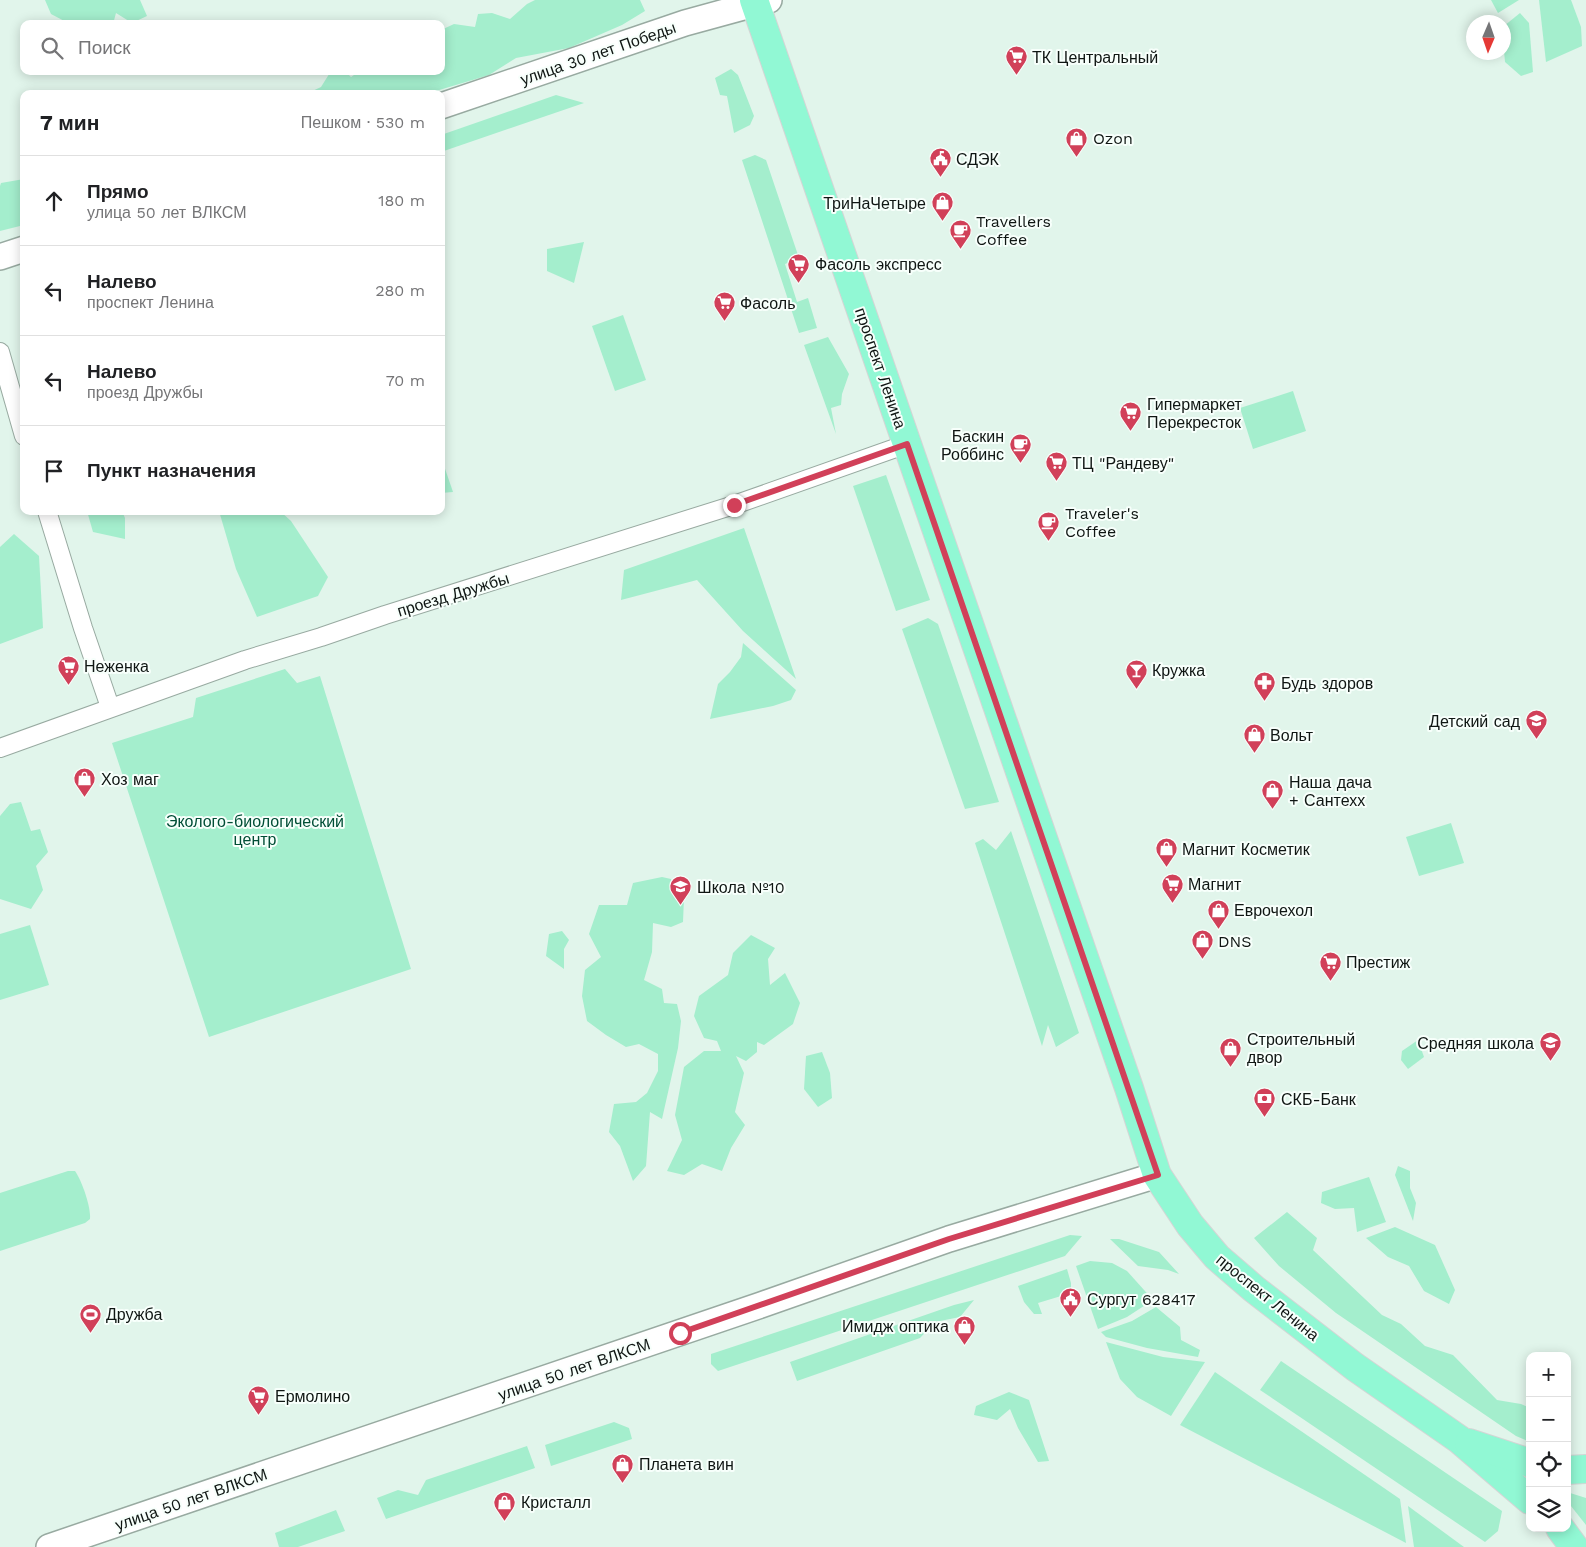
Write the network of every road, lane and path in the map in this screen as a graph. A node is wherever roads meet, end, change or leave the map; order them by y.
1 (759, 1) edge
2 (445, 105) edge
3 (20, 250) edge
4 (0, 257) edge
5 (0, 352) edge
6 (20, 422) edge
7 (907, 444) junction
8 (48, 515) edge
9 (110, 707) junction
10 (0, 748) edge
11 (1158, 1175) junction
12 (1460, 1440) junction
13 (1526, 1462) edge
14 (1586, 1469) edge
15 (1571, 1470) edge
16 (1526, 1497) edge
17 (1563, 1532) edge
18 (110, 1537) edge
19 (50, 1547) edge
20 (1574, 1547) edge

1 - 2 main road, улица 30 лет Победы
1 - 7 main road, проспект Ленина
3 - 4 main road
5 - 6 street
7 - 9 street, проезд Дружбы
7 - 11 main road, проспект Ленина
8 - 9 street
9 - 10 street, проезд Дружбы
11 - 12 main road, проспект Ленина
11 - 18 main road, улица 50 лет ВЛКСМ
12 - 13 main road, проспект Ленина
12 - 16 main road, проспект Ленина
14 - 15 main road
17 - 20 main road
18 - 19 main road, улица 50 лет ВЛКСМ

